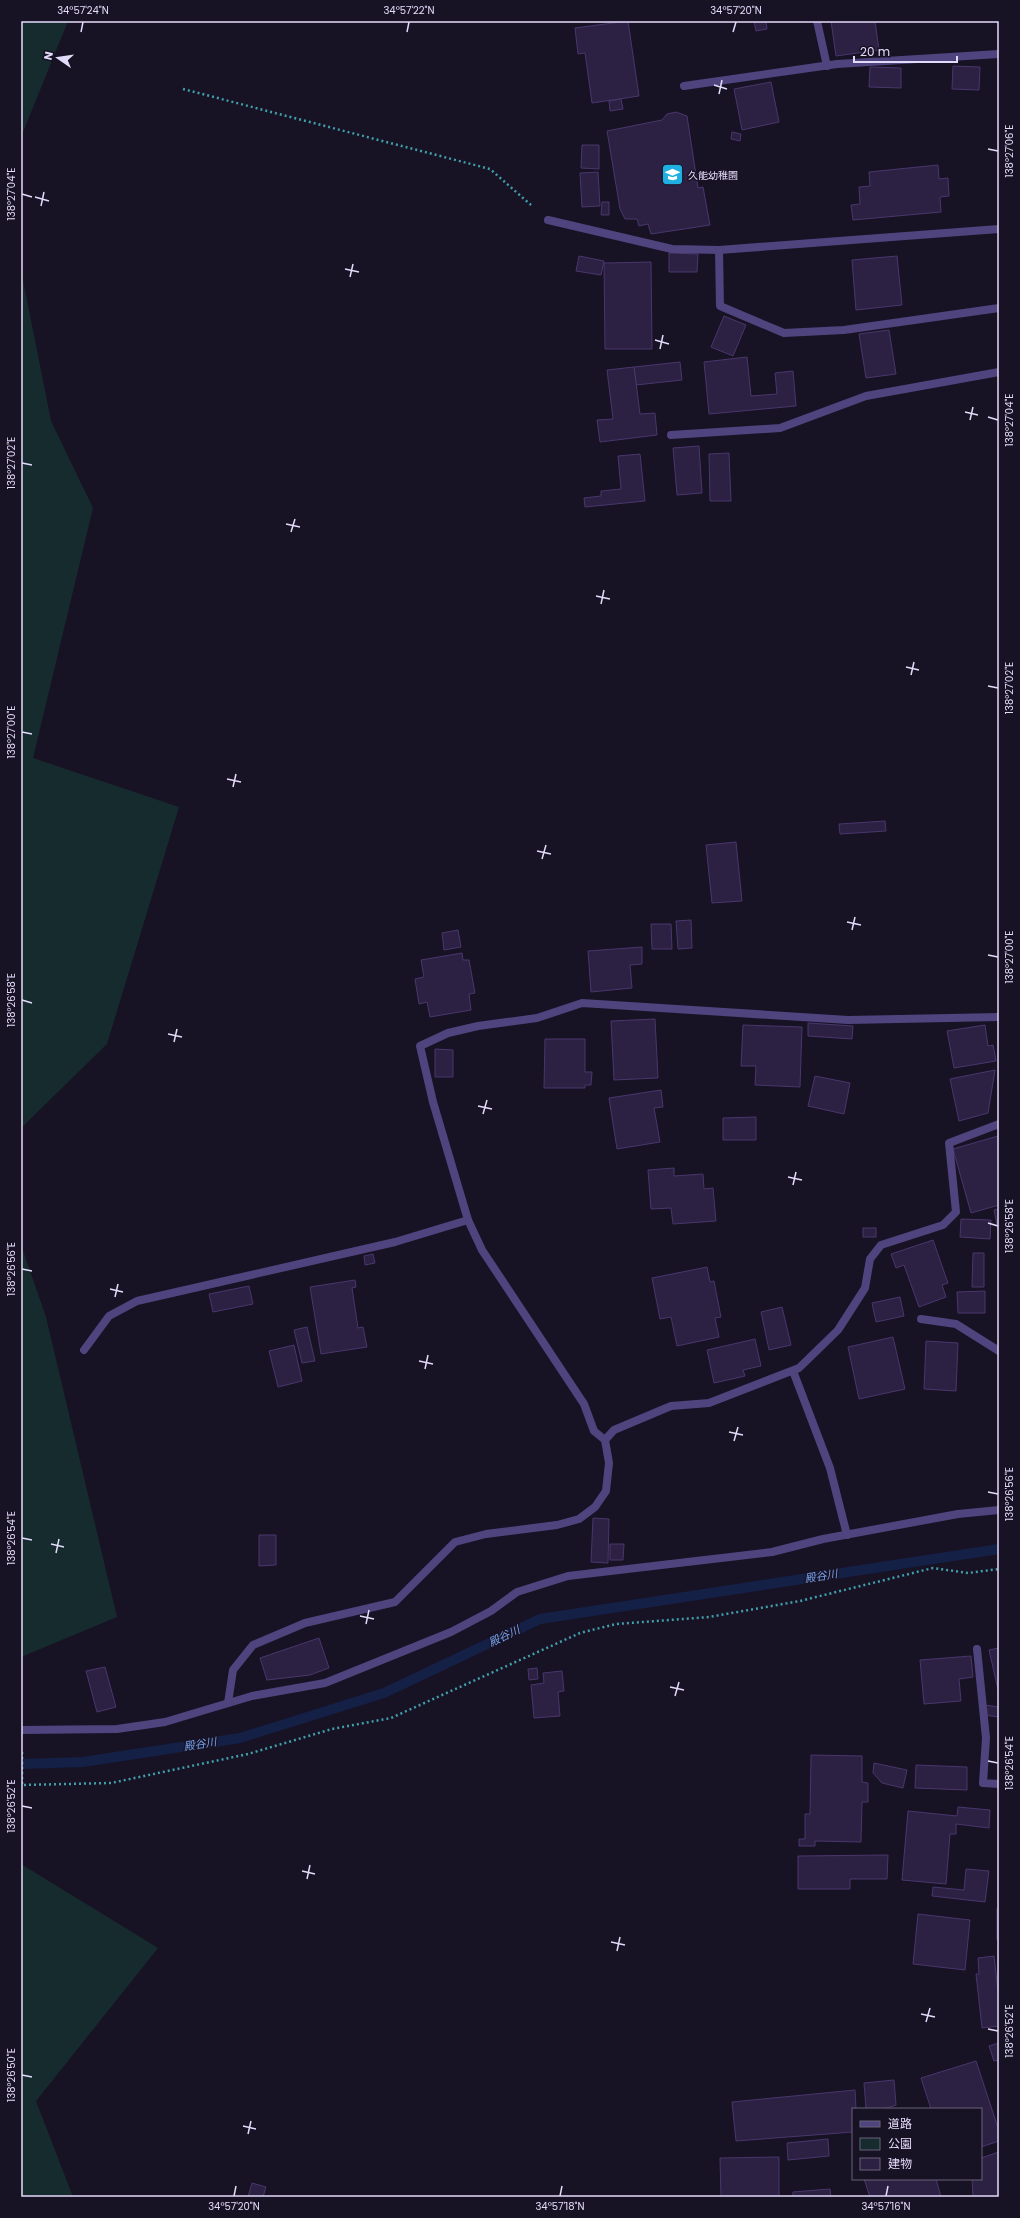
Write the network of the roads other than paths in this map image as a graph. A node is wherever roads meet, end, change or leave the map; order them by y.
1 (817, 21) edge
2 (999, 54) edge
3 (827, 66) junction
4 (684, 86) dead end
5 (548, 220) road end
6 (999, 229) edge
7 (719, 250) junction
8 (999, 308) edge
9 (999, 372) edge
10 (671, 435) dead end
11 (999, 1017) edge
12 (999, 1124) edge
13 (468, 1220) junction
14 (921, 1319) dead end
15 (84, 1350) dead end
16 (999, 1351) edge
17 (793, 1371) junction
18 (605, 1440) junction
19 (999, 1510) edge
20 (847, 1535) junction
21 (977, 1649) dead end
22 (228, 1703) junction
23 (21, 1730) edge
24 (999, 1784) edge

1 - 3 street
2 - 3 street
3 - 4 street
5 - 7 street
6 - 7 street
7 - 8 street
9 - 10 street
11 - 13 street
12 - 17 street
13 - 15 street
13 - 18 street
14 - 16 street
17 - 18 street
17 - 20 street
18 - 22 street
19 - 20 street
20 - 22 street
21 - 24 street
22 - 23 street

